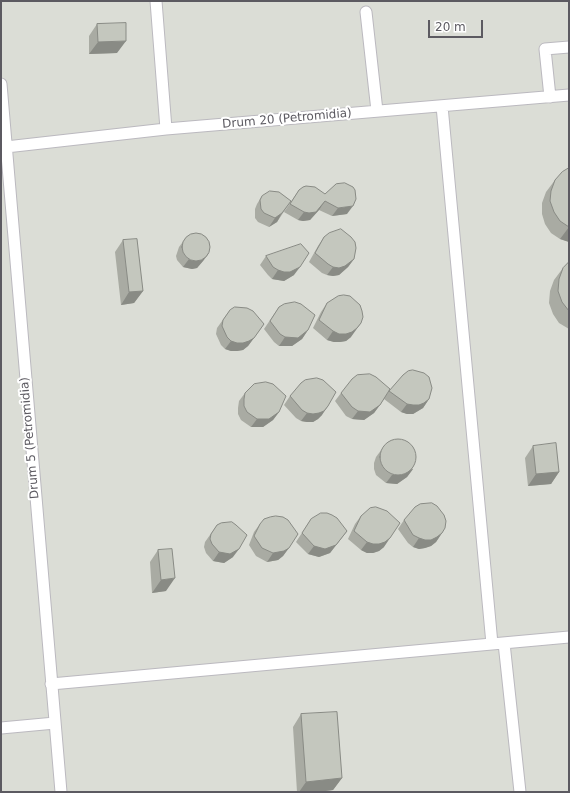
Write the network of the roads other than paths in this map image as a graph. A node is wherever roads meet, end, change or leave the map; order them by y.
1 (156, 1) edge
2 (366, 12) dead end
3 (569, 47) edge
4 (1, 84) edge
5 (569, 95) edge
6 (550, 96) junction
7 (442, 106) junction
8 (377, 111) junction
9 (166, 129) junction
10 (6, 147) junction
11 (569, 637) edge
12 (504, 643) junction
13 (492, 644) junction
14 (51, 684) junction
15 (55, 724) junction
16 (1, 728) edge
17 (61, 792) edge
18 (520, 792) edge

1 - 9 lane
2 - 8 lane
3 - 6 lane
4 - 10 lane, Drum 5 (Petromidia)
5 - 6 lane, Drum 20 (Petromidia)
6 - 7 lane, Drum 20 (Petromidia)
7 - 8 lane, Drum 20 (Petromidia)
7 - 13 lane
8 - 9 lane, Drum 20 (Petromidia)
9 - 10 lane, Drum 20 (Petromidia)
10 - 14 lane, Drum 5 (Petromidia)
11 - 12 lane
12 - 13 lane
12 - 18 lane
13 - 14 lane
14 - 15 lane, Drum 5 (Petromidia)
15 - 16 lane
15 - 17 lane, Drum 5 (Petromidia)

